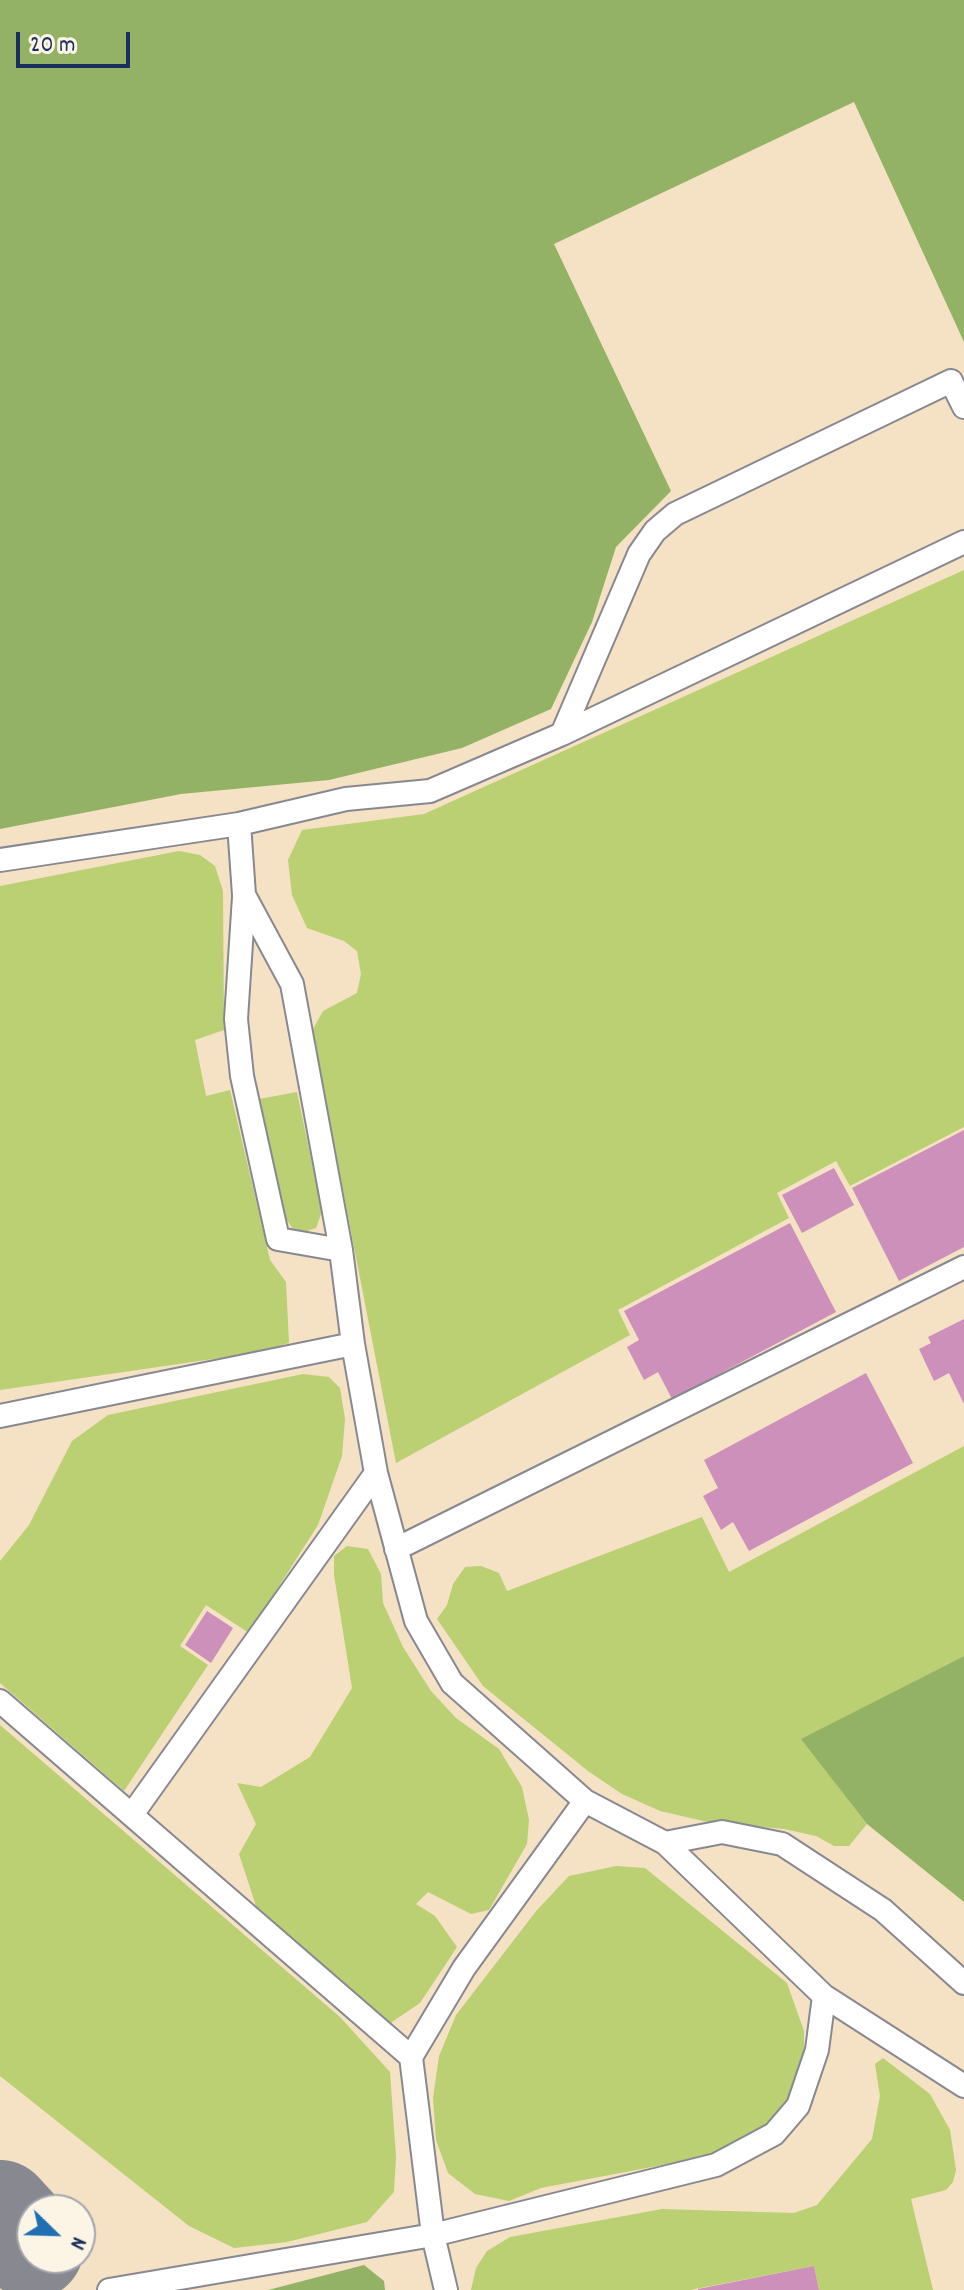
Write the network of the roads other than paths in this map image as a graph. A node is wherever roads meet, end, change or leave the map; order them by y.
1 (964, 407) edge
2 (964, 542) edge
3 (562, 734) junction
4 (239, 824) junction
5 (0, 860) edge
6 (244, 895) junction
7 (341, 1250) junction
8 (964, 1267) edge
9 (353, 1344) junction
10 (0, 1416) edge
11 (376, 1473) junction
12 (396, 1549) junction
13 (0, 1701) edge
14 (585, 1801) junction
15 (133, 1813) junction
16 (665, 1843) junction
17 (964, 1983) edge
18 (824, 1996) junction
19 (411, 2057) junction
20 (964, 2086) edge
21 (433, 2235) junction
22 (109, 2290) edge
23 (446, 2290) edge

1 - 3 lane
2 - 3 lane
3 - 4 lane
4 - 5 lane
4 - 6 lane
6 - 7 lane
6 - 7 lane
7 - 9 lane
8 - 12 lane
9 - 10 lane
9 - 11 lane
11 - 12 lane
11 - 15 lane
12 - 14 lane
13 - 15 lane
14 - 16 lane
14 - 19 lane
15 - 19 lane
16 - 17 lane
16 - 18 lane
18 - 20 lane
18 - 21 lane
19 - 21 lane
21 - 22 lane
21 - 23 lane

